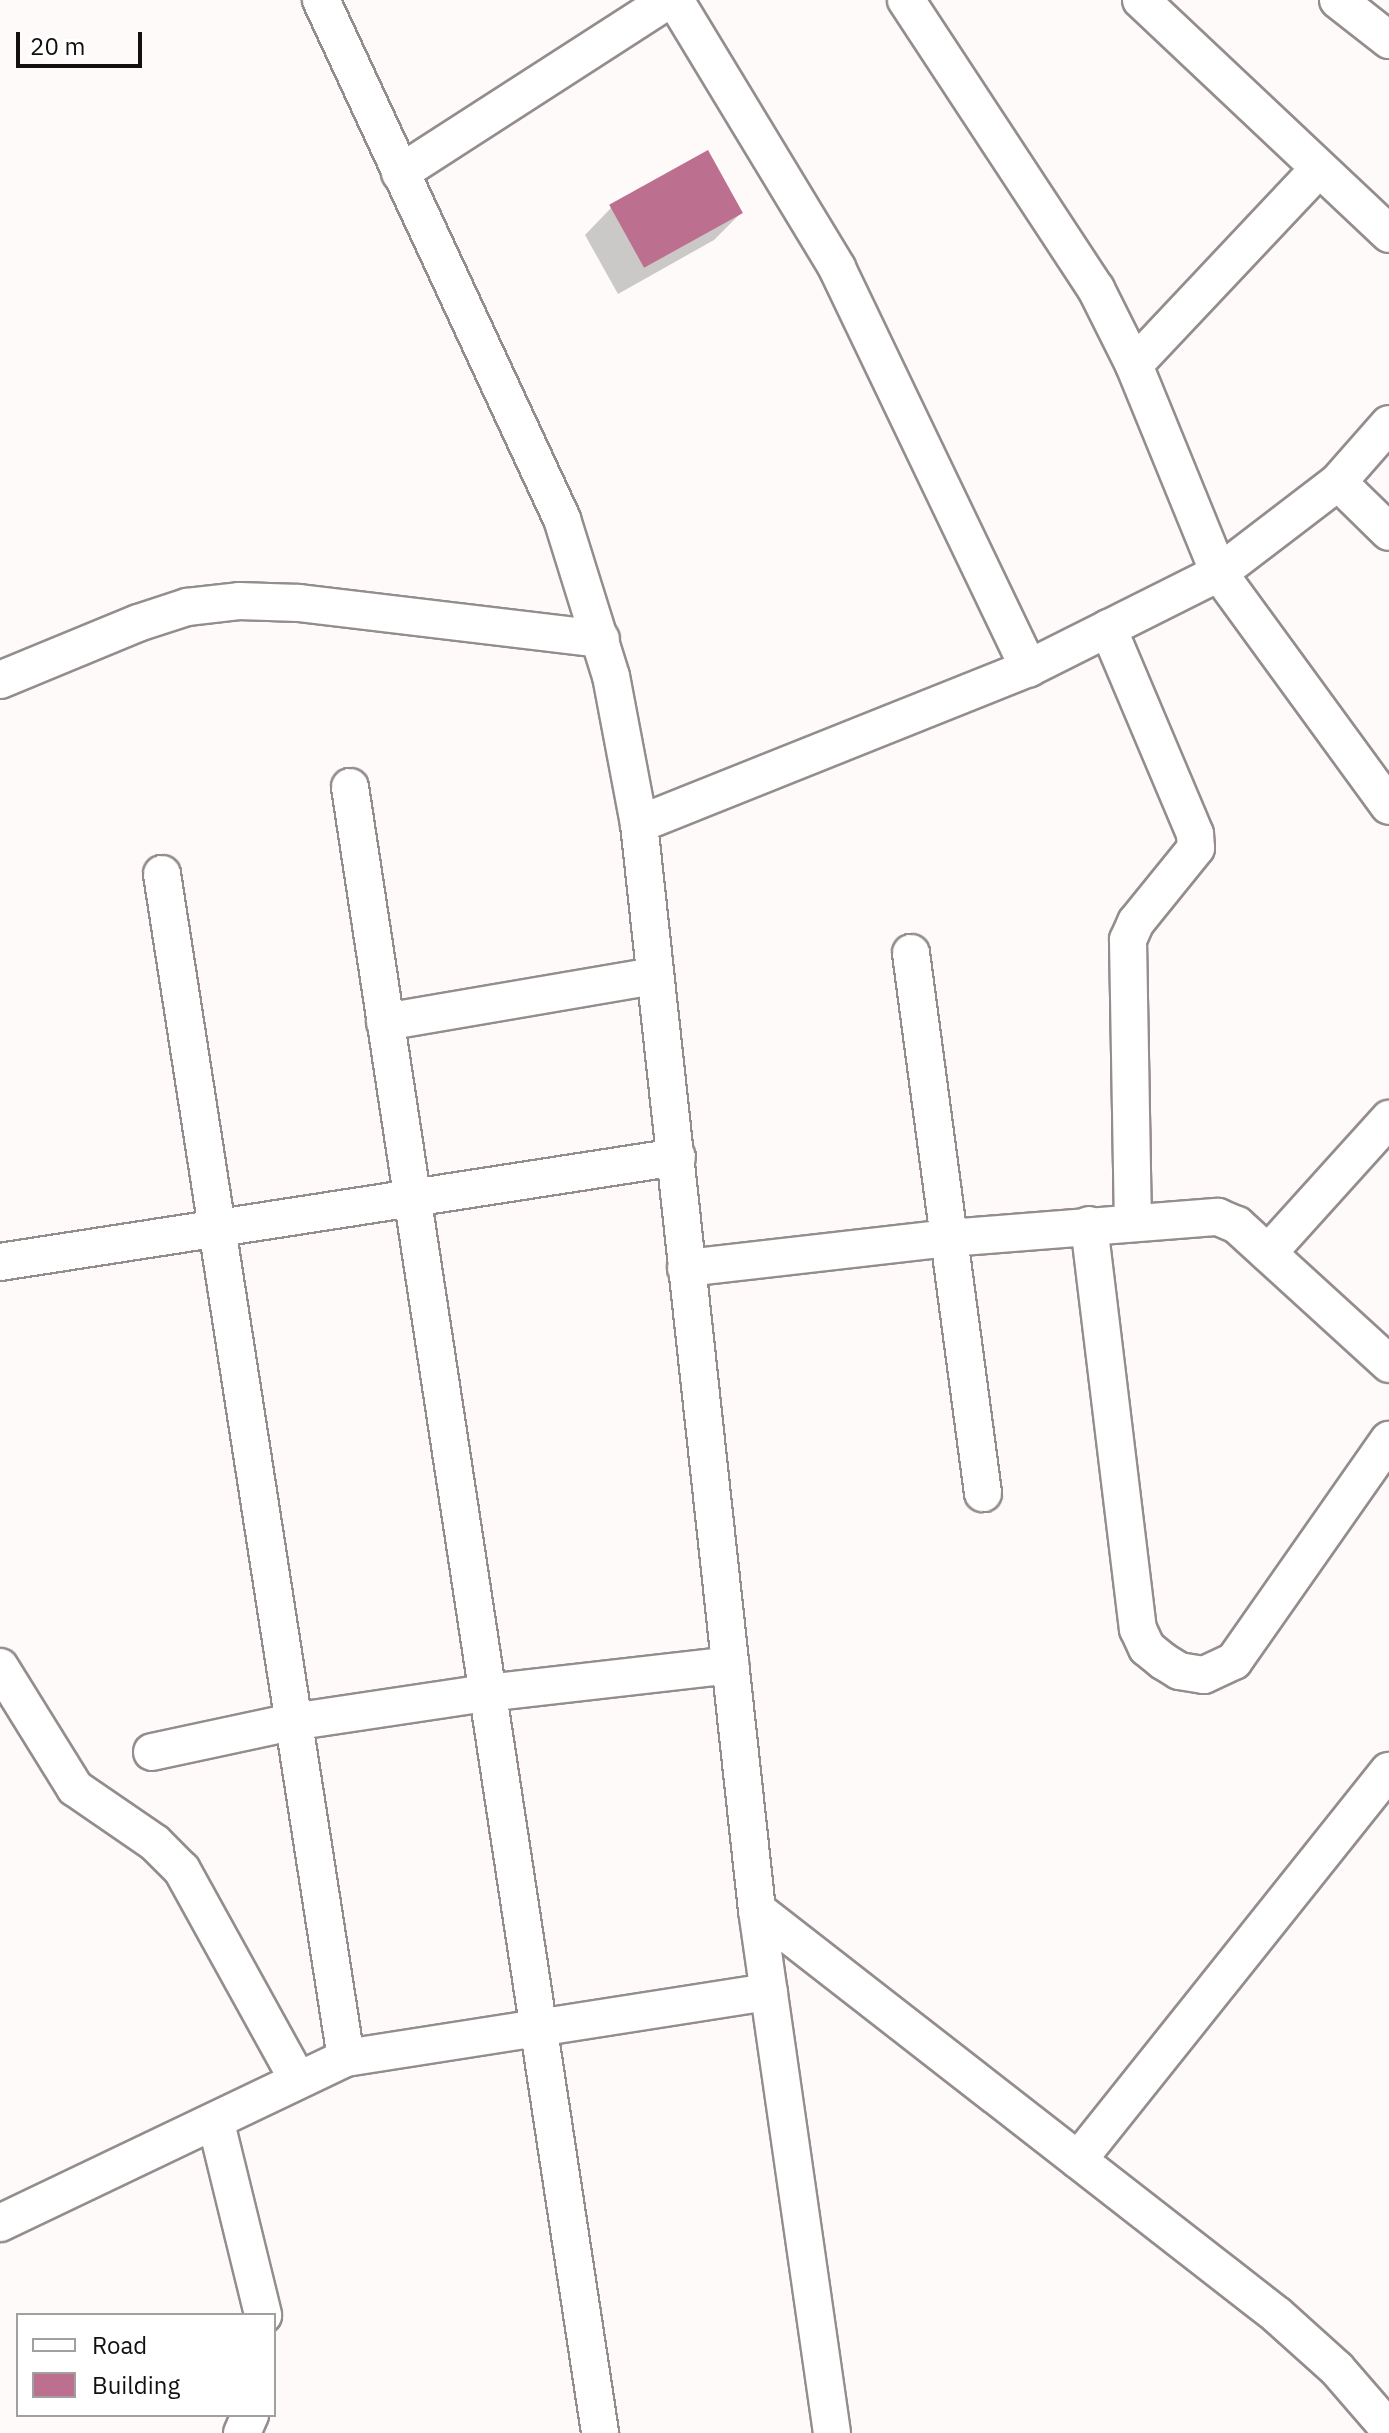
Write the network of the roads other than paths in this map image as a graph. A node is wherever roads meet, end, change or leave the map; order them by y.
1 (321, 0) edge
2 (668, 0) edge
3 (675, 0) edge
4 (906, 0) edge
5 (1141, 0) edge
6 (1338, 0) edge
7 (1389, 40) edge
8 (1318, 170) junction
9 (400, 173) junction
10 (1389, 234) edge
11 (1134, 365) junction
12 (1389, 424) edge
13 (1338, 482) junction
14 (1389, 532) edge
15 (1219, 573) junction
16 (1108, 628) junction
17 (601, 639) junction
18 (1029, 668) junction
19 (0, 680) edge
20 (350, 787) dead end
21 (1389, 806) edge
22 (639, 824) junction
23 (162, 874) dead end
24 (911, 953) dead end
25 (655, 976) junction
26 (385, 1022) junction
27 (1389, 1119) edge
28 (677, 1157) junction
29 (411, 1201) junction
30 (1133, 1221) junction
31 (1089, 1225) junction
32 (220, 1229) junction
33 (949, 1238) junction
34 (1268, 1253) junction
35 (0, 1262) edge
36 (686, 1268) junction
37 (1389, 1364) edge
38 (1389, 1440) edge
39 (983, 1493) dead end
40 (730, 1665) junction
41 (0, 1667) edge
42 (486, 1693) junction
43 (292, 1722) junction
44 (152, 1752) dead end
45 (1389, 1771) edge
46 (757, 1910) junction
47 (769, 1992) junction
48 (536, 2026) junction
49 (346, 2058) junction
50 (297, 2078) junction
51 (216, 2123) junction
52 (1078, 2160) junction
53 (0, 2223) edge
54 (263, 2313) edge
55 (1389, 2429) edge
56 (600, 2433) edge
57 (832, 2433) edge

1 - 9 street
2 - 9 street
3 - 18 street
4 - 11 street
5 - 8 street
6 - 7 street
8 - 10 street
8 - 11 street
9 - 17 street
11 - 15 street
12 - 13 street
13 - 14 street
13 - 15 street
15 - 16 street
15 - 21 street
16 - 18 street
16 - 30 street
17 - 19 street
17 - 22 street
18 - 22 street
20 - 26 street
22 - 25 street
23 - 32 street
24 - 33 street
25 - 26 street
25 - 28 street
26 - 29 street
27 - 34 street
28 - 29 street
28 - 36 street
29 - 32 street
29 - 42 street
30 - 31 street
30 - 34 street
31 - 33 street
31 - 38 street
32 - 35 street
32 - 43 street
33 - 36 street
33 - 39 street
34 - 37 street
36 - 40 street
40 - 42 street
40 - 46 street
41 - 50 street
42 - 43 street
42 - 48 street
43 - 44 street
43 - 49 street
45 - 52 street
46 - 47 street
46 - 52 street
47 - 48 street
47 - 57 street
48 - 49 street
48 - 56 street
49 - 50 street
50 - 51 street
51 - 53 street
51 - 54 street
52 - 55 street

